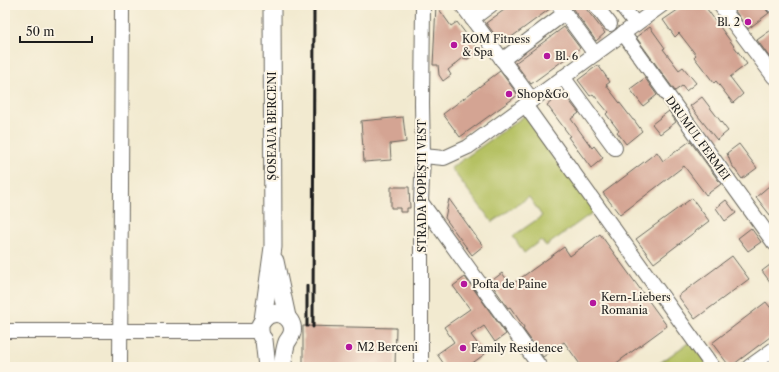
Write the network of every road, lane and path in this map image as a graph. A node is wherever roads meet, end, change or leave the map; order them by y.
1 (122, 5) edge
2 (272, 5) edge
3 (423, 5) edge
4 (462, 5) edge
5 (491, 5) edge
6 (595, 5) edge
7 (621, 5) edge
8 (662, 5) edge
9 (720, 5) edge
10 (562, 9) edge
11 (472, 19) junction
12 (610, 24) dead end
13 (636, 24) junction
14 (623, 34) junction
15 (596, 54) junction
16 (502, 60) junction
17 (563, 77) junction
18 (774, 77) edge
19 (528, 103) junction
20 (615, 148) dead end
21 (423, 156) junction
22 (421, 202) junction
23 (774, 243) edge
24 (273, 247) junction
25 (287, 317) junction
26 (262, 330) junction
27 (5, 331) edge
28 (121, 331) junction
29 (287, 341) junction
30 (774, 349) edge
31 (120, 367) edge
32 (267, 367) edge
33 (282, 367) edge
34 (421, 367) edge
35 (540, 367) edge
36 (713, 367) edge
37 (749, 367) edge

1 - 28 street
2 - 24 main road, ȘOSEAUA BERCENI
3 - 21 street, STRADA POPEȘTI VEST
4 - 11 street
5 - 11 street
6 - 12 street
7 - 13 street
8 - 13 street
9 - 18 street
10 - 15 street
10 - 16 street
11 - 16 street
13 - 14 street
14 - 15 street
14 - 23 street, DRUMUL FERMEI
15 - 17 street
16 - 19 street
17 - 19 street
17 - 20 street
19 - 21 street
19 - 36 street
21 - 22 street, STRADA POPEȘTI VEST
22 - 34 street, STRADA POPEȘTI VEST
22 - 35 street
24 - 25 main road, ȘOSEAUA BERCENI
24 - 26 main road, ȘOSEAUA BERCENI
25 - 26 main road
25 - 29 main road, ȘOSEAUA BERCENI
26 - 28 street
26 - 29 main road
26 - 32 main road, ȘOSEAUA BERCENI
27 - 28 street
28 - 31 street
29 - 33 main road, ȘOSEAUA BERCENI
30 - 37 street

